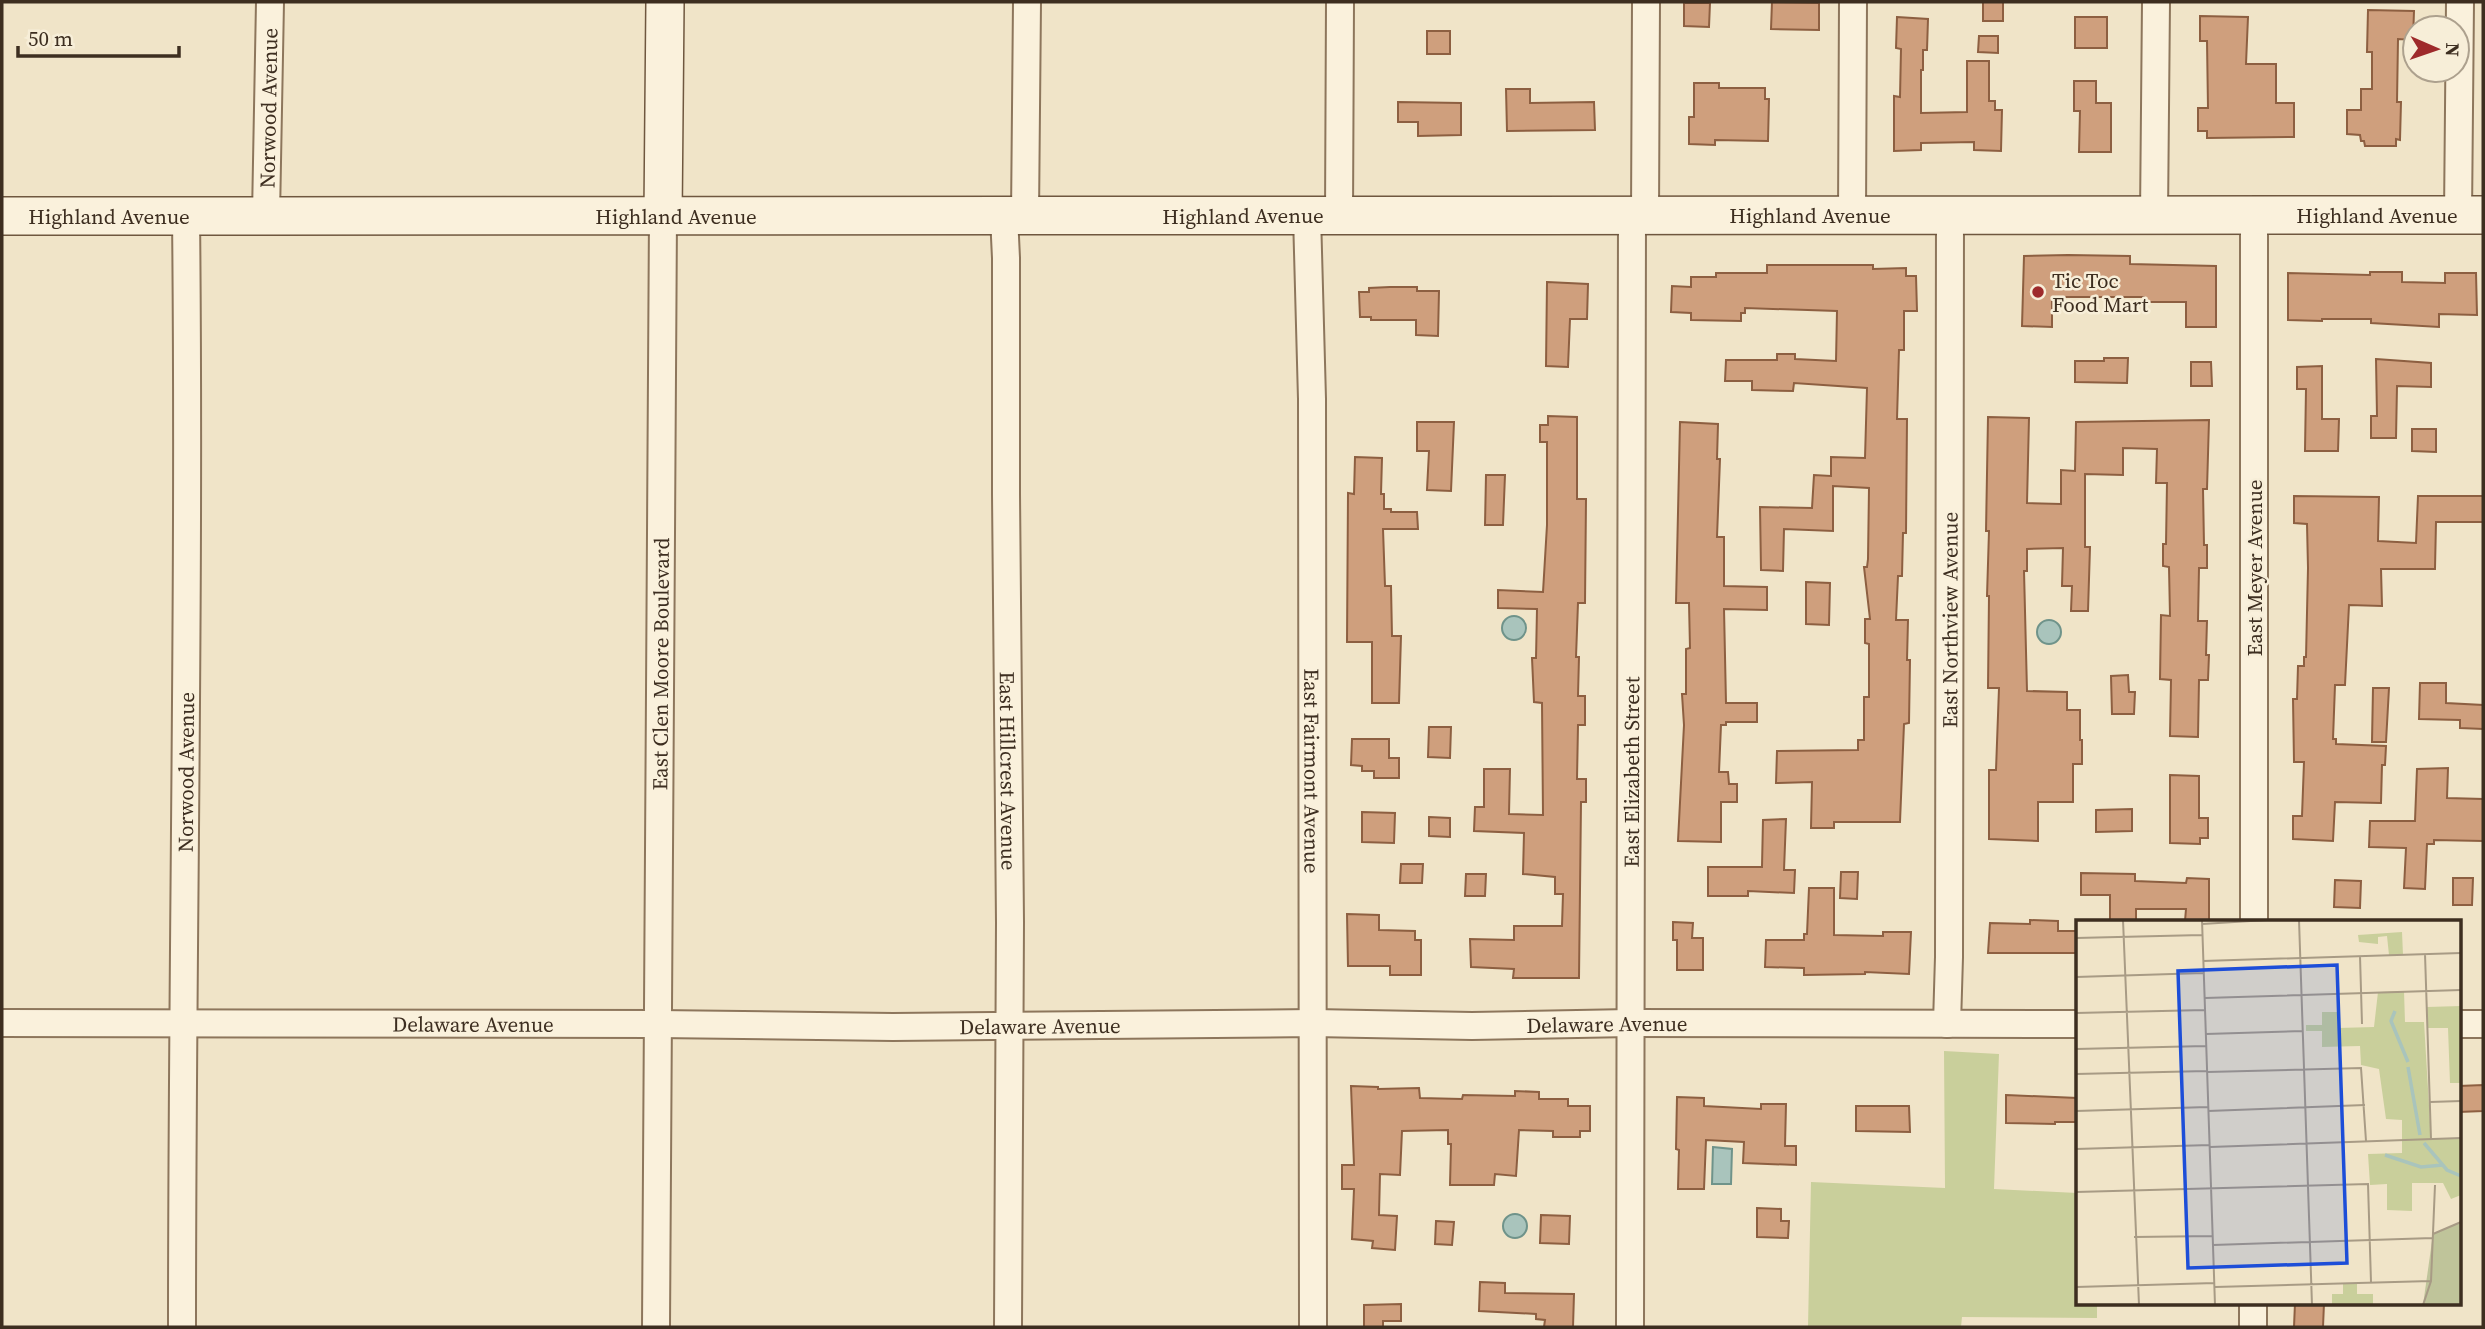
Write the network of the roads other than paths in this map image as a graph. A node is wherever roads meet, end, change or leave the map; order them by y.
1 (270, 2) edge
2 (665, 2) edge
3 (1027, 2) edge
4 (1340, 2) edge
5 (1646, 2) edge
6 (1853, 2) edge
7 (2156, 2) edge
8 (2460, 2) edge
9 (266, 215) junction
10 (1323, 215) junction
11 (1852, 215) junction
12 (1950, 215) junction
13 (2154, 215) junction
14 (2254, 215) junction
15 (2471, 215) edge
16 (2, 216) edge
17 (186, 216) junction
18 (663, 216) junction
19 (1015, 216) junction
20 (1638, 216) junction
21 (2254, 920) edge
22 (182, 1022) junction
23 (2, 1023) edge
24 (1314, 1023) junction
25 (1630, 1023) junction
26 (658, 1024) junction
27 (1947, 1024) junction
28 (2076, 1024) edge
29 (2460, 1024) edge
30 (2483, 1024) edge
31 (1010, 1025) junction
32 (2253, 1304) edge
33 (182, 1327) edge
34 (656, 1327) edge
35 (1008, 1327) edge
36 (1313, 1327) edge
37 (1630, 1327) edge
38 (2253, 1327) edge

1 - 9 street, Norwood Avenue
2 - 18 main road, East Clen Moore Boulevard
3 - 19 street, East Hillcrest Avenue
4 - 10 street, East Fairmont Avenue
5 - 20 street, East Elizabeth Street
6 - 11 street
7 - 13 street
8 - 15 street
9 - 17 main road, Highland Avenue
9 - 18 main road, Highland Avenue
10 - 19 main road, Highland Avenue
10 - 20 main road, Highland Avenue
10 - 24 street, East Fairmont Avenue
11 - 12 main road, Highland Avenue
11 - 20 main road, Highland Avenue
12 - 13 main road, Highland Avenue
12 - 27 street, East Northview Avenue
13 - 14 main road, Highland Avenue
14 - 15 main road, Highland Avenue
14 - 21 street, East Meyer Avenue
16 - 17 main road, Highland Avenue
17 - 22 street, Norwood Avenue
18 - 19 main road, Highland Avenue
18 - 26 street, East Clen Moore Boulevard
19 - 31 street, East Hillcrest Avenue
20 - 25 street, East Elizabeth Street
22 - 23 street, Delaware Avenue
22 - 26 street, Delaware Avenue
22 - 33 street, Norwood Avenue
24 - 25 street, Delaware Avenue
24 - 31 street, Delaware Avenue
24 - 36 street, East Fairmont Avenue
25 - 27 street, Delaware Avenue
25 - 37 street, East Elizabeth Street
26 - 31 street, Delaware Avenue
26 - 34 street, East Clen Moore Boulevard
27 - 28 street, Delaware Avenue
29 - 30 street
31 - 35 street, East Hillcrest Avenue
32 - 38 street

